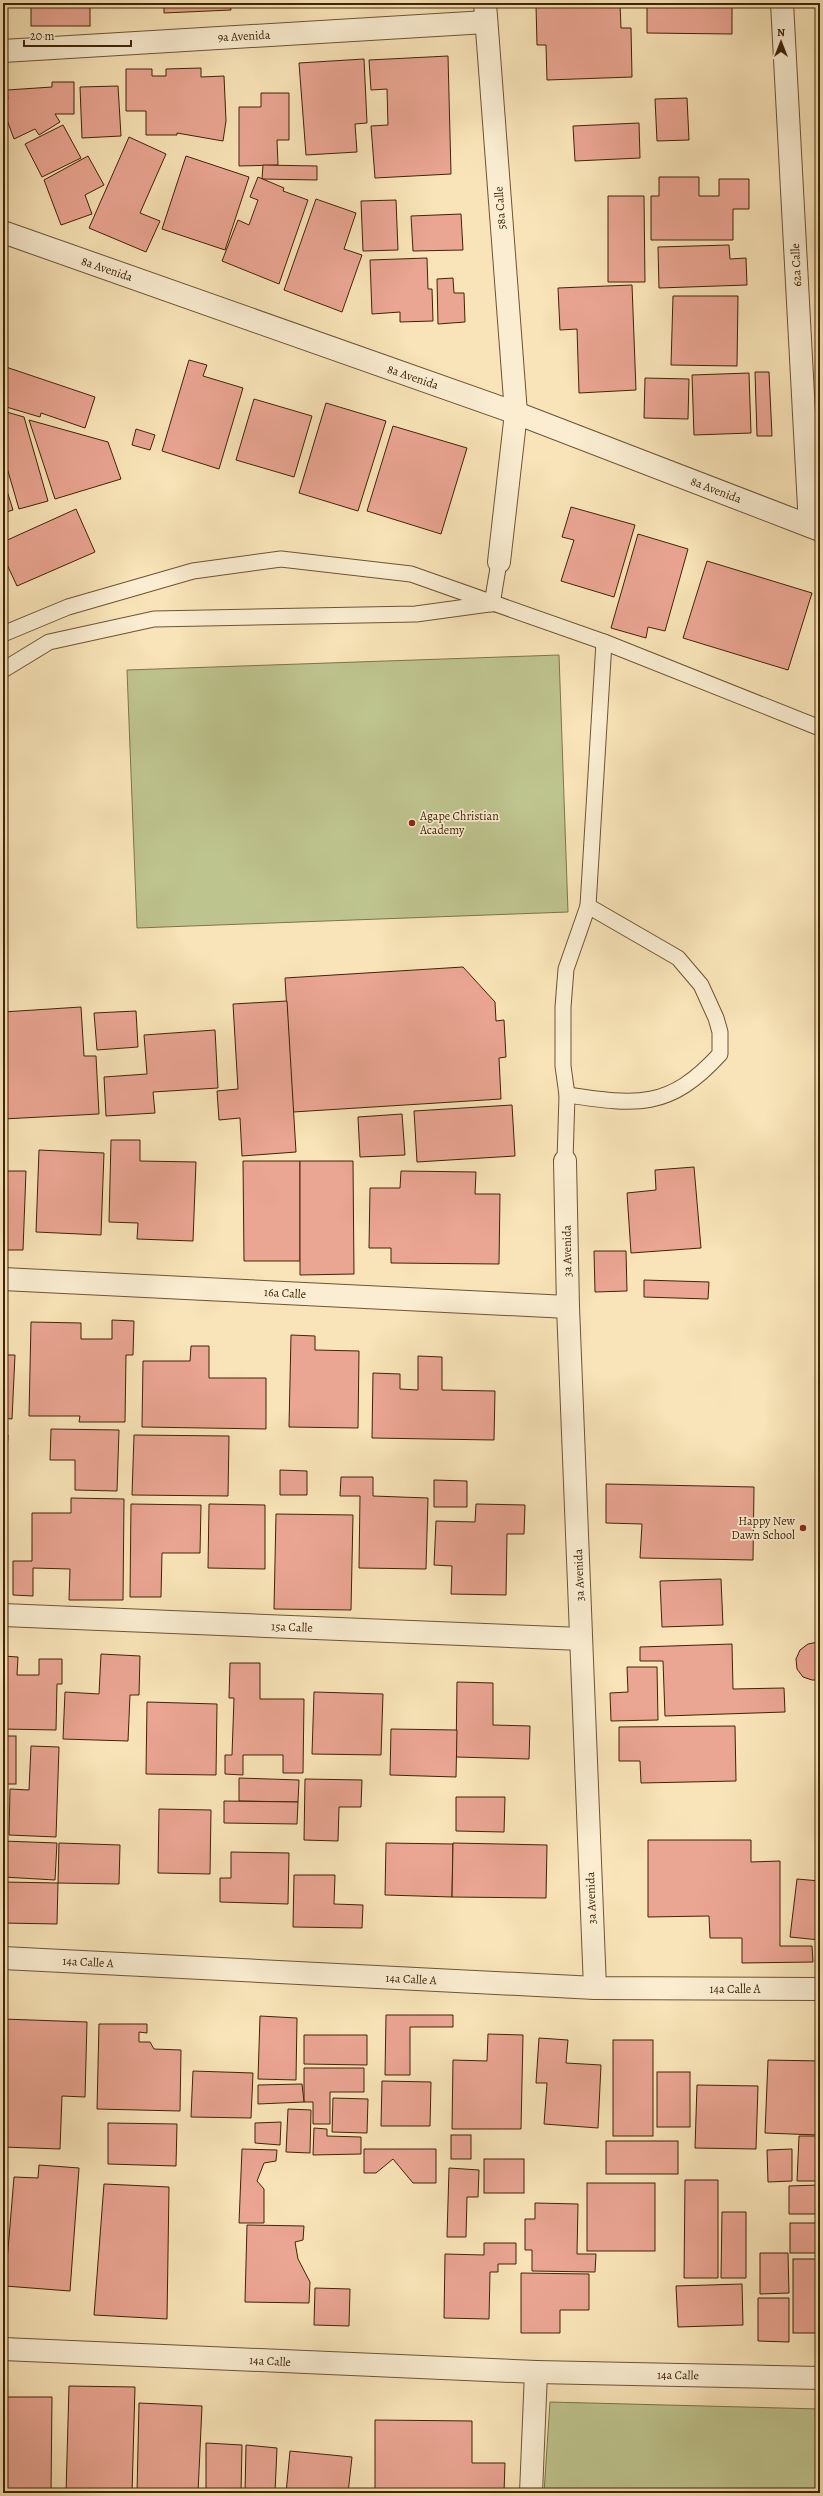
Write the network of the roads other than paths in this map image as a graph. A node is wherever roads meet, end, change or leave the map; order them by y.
1 (782, 3) edge
2 (485, 12) edge
3 (3, 51) edge
4 (3, 232) edge
5 (516, 413) junction
6 (815, 528) edge
7 (499, 562) joint
8 (492, 604) junction
9 (3, 634) edge
10 (604, 642) junction
11 (3, 670) edge
12 (820, 728) edge
13 (588, 906) junction
14 (567, 1095) junction
15 (565, 1161) joint
16 (3, 1279) edge
17 (568, 1307) junction
18 (3, 1616) edge
19 (581, 1639) junction
20 (3, 1958) edge
21 (595, 1988) junction
22 (820, 1989) edge
23 (3, 2349) edge
24 (536, 2372) junction
25 (820, 2378) edge
26 (530, 2493) edge

1 - 6 street, 62a Calle
2 - 3 street, 9a Avenida
2 - 5 street, 58a Calle
4 - 5 street, 8a Avenida
5 - 6 street, 8a Avenida
5 - 7 street, 58a Calle
7 - 8 lane
8 - 9 lane
8 - 10 lane
8 - 11 lane
10 - 12 lane
10 - 13 lane
13 - 14 lane
13 - 14 lane
14 - 15 lane
15 - 17 street, 3a Avenida
16 - 17 street, 16a Calle
17 - 19 street, 3a Avenida
18 - 19 street, 15a Calle
19 - 21 street, 3a Avenida
20 - 21 street, 14a Calle A
21 - 22 street, 14a Calle A
23 - 24 street, 14a Calle
24 - 25 street, 14a Calle
24 - 26 street

